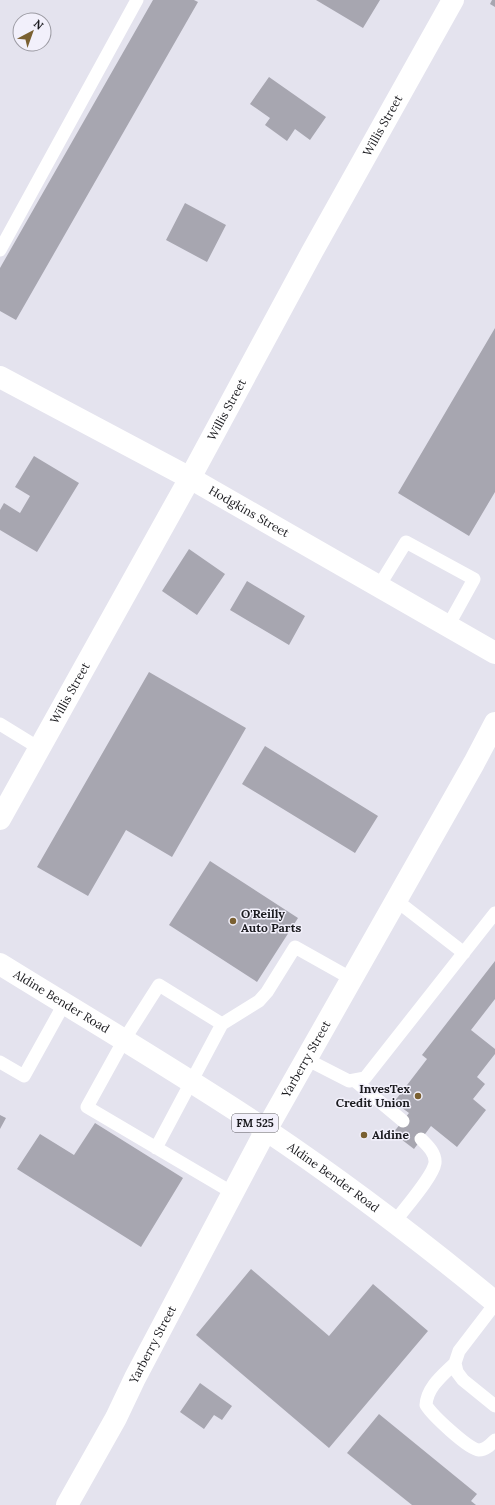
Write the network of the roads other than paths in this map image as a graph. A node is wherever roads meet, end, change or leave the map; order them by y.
1 (137, 0) edge
2 (453, 0) edge
3 (0, 250) edge
4 (0, 377) edge
5 (190, 478) junction
6 (379, 586) junction
7 (448, 626) junction
8 (495, 653) edge
9 (495, 722) edge
10 (0, 724) edge
11 (39, 748) junction
12 (0, 819) edge
13 (397, 901) junction
14 (495, 913) edge
15 (464, 953) junction
16 (0, 964) edge
17 (352, 979) junction
18 (64, 1004) junction
19 (222, 1024) junction
20 (124, 1040) junction
21 (306, 1059) junction
22 (0, 1062) edge
23 (354, 1080) junction
24 (190, 1082) junction
25 (403, 1121) dead end
26 (266, 1130) junction
27 (422, 1139) dead end
28 (156, 1148) junction
29 (233, 1194) junction
30 (394, 1222) junction
31 (495, 1303) edge
32 (455, 1363) junction
33 (495, 1406) edge
34 (495, 1440) edge
35 (67, 1505) edge

1 - 3 lane
2 - 5 street, Willis Street
4 - 5 street, Hodgkins Street
5 - 6 street, Hodgkins Street
5 - 11 street, Willis Street
6 - 7 street, Hodgkins Street
6 - 7 lane
7 - 8 street, Hodgkins Street
9 - 13 street, Yarberry Street
10 - 11 lane
11 - 12 street, Willis Street
13 - 15 lane
13 - 17 street, Yarberry Street
14 - 15 lane
15 - 23 lane
16 - 18 street, Aldine Bender Road / FM 525
17 - 19 lane
17 - 21 street, Yarberry Street
18 - 20 street, Aldine Bender Road / FM 525
18 - 22 lane
19 - 20 lane
19 - 24 lane
20 - 24 street, Aldine Bender Road / FM 525
20 - 28 lane
21 - 23 lane
21 - 26 street, Yarberry Street
23 - 25 lane
24 - 26 street, Aldine Bender Road / FM 525
24 - 28 lane
26 - 29 street, Yarberry Street
26 - 30 street, Aldine Bender Road / FM 525
27 - 30 lane
28 - 29 lane
29 - 35 street, Yarberry Street
30 - 31 street, Aldine Bender Road / FM 525
31 - 32 lane
32 - 33 lane
32 - 34 lane

